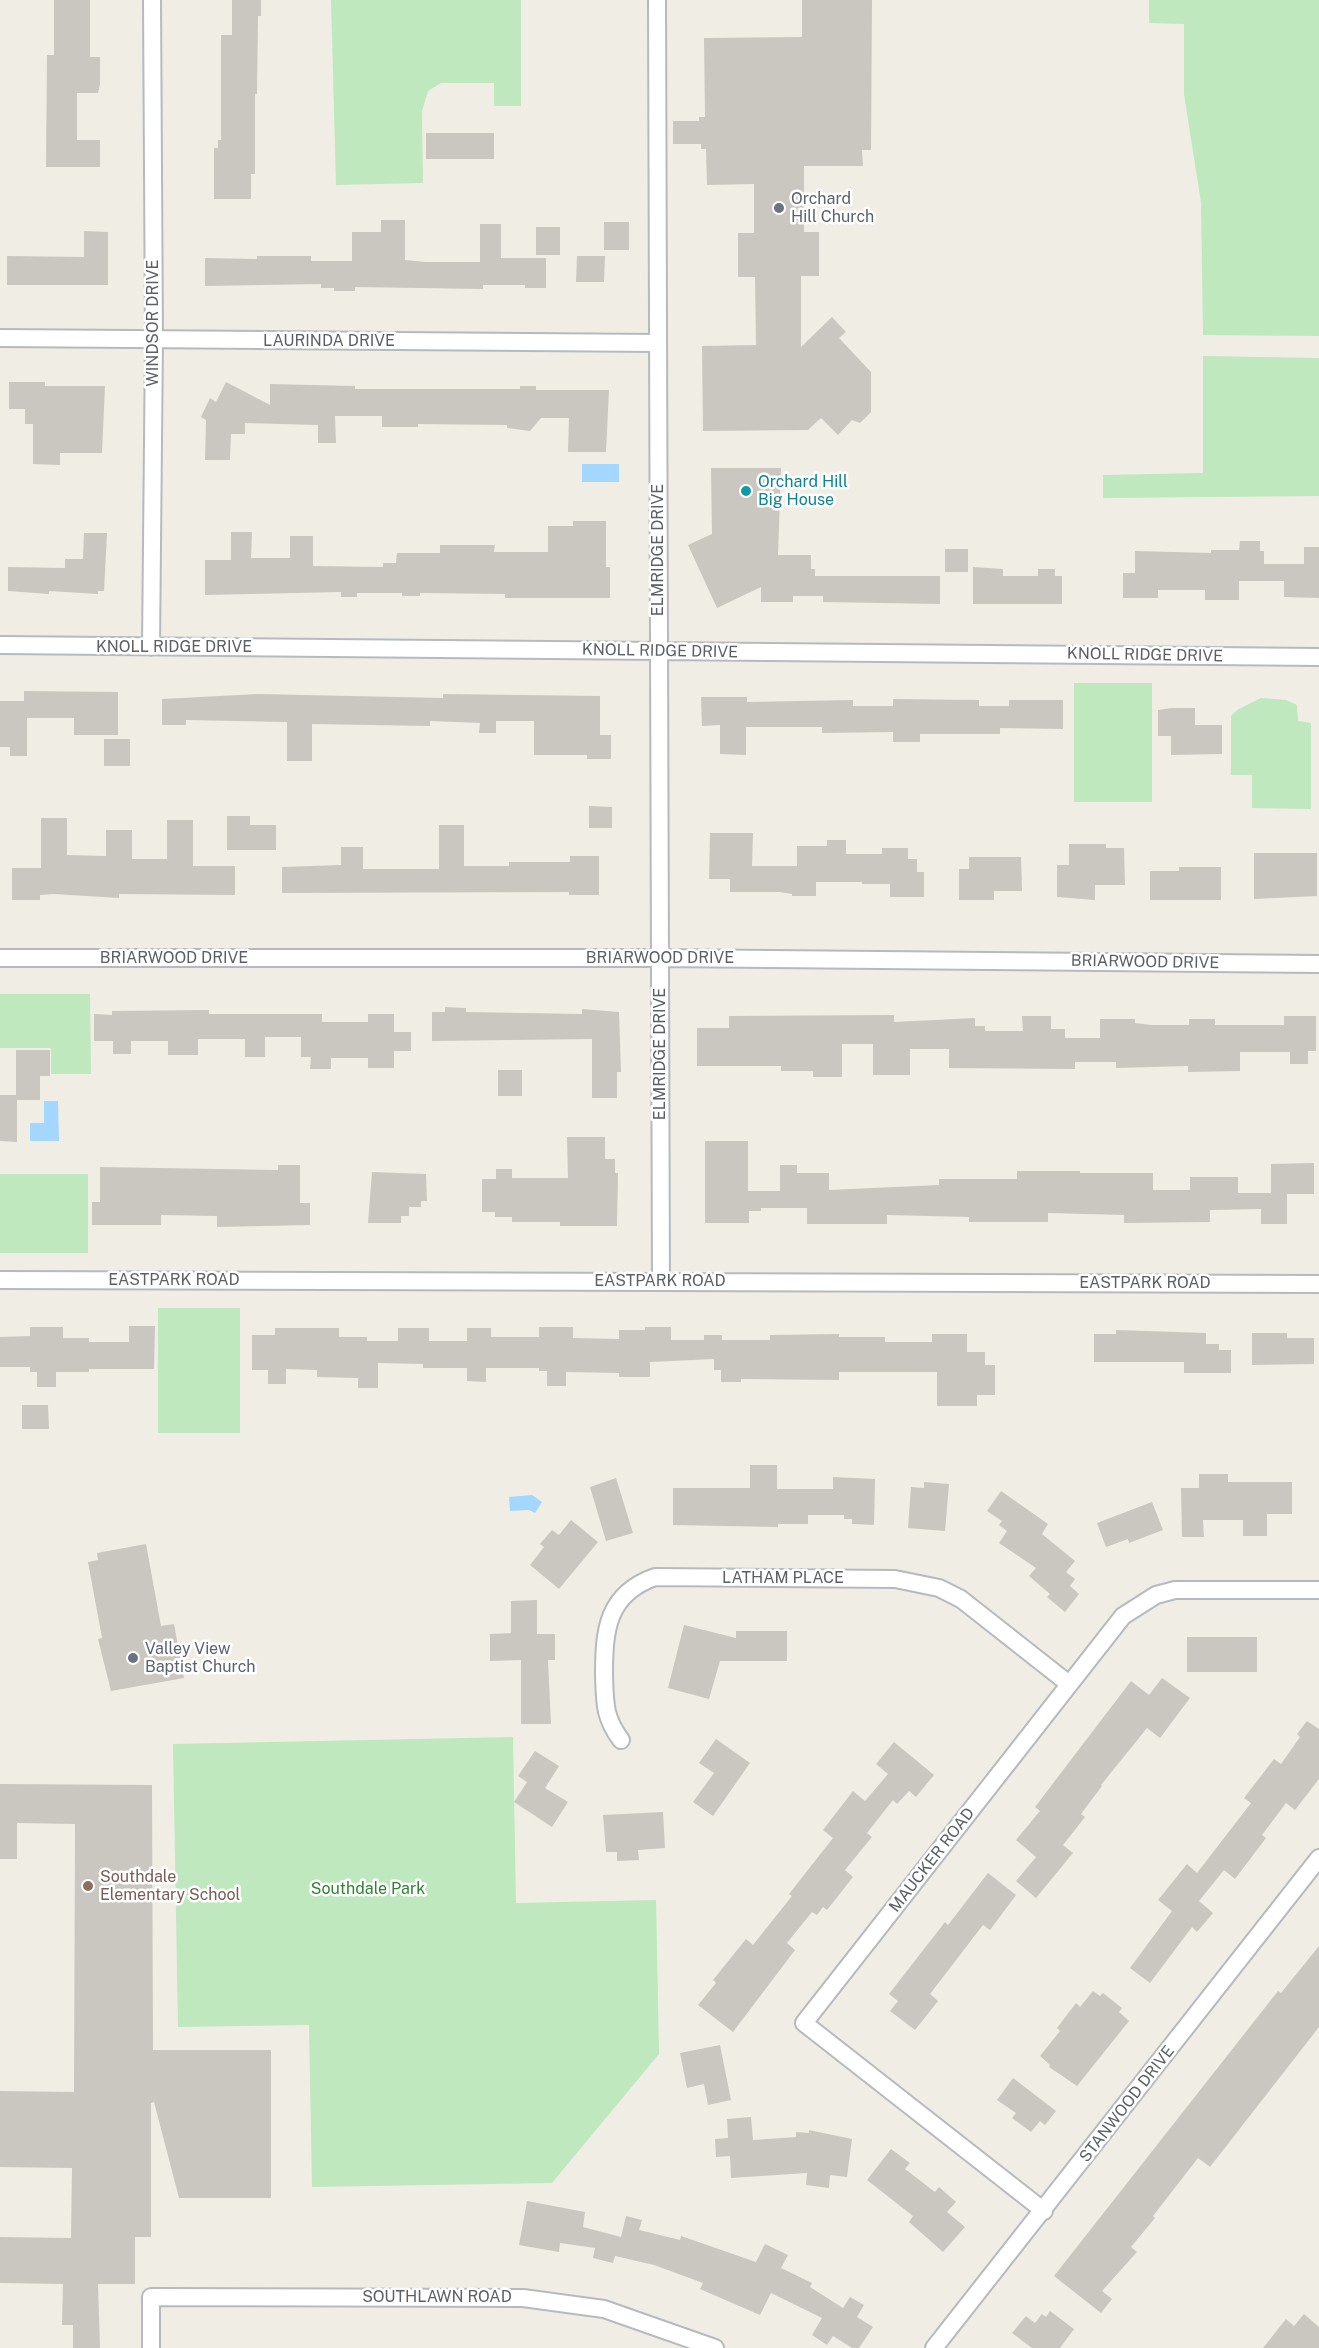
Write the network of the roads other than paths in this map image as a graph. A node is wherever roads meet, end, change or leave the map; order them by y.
1 (152, 0) edge
2 (657, 0) edge
3 (0, 338) edge
4 (154, 339) junction
5 (657, 343) junction
6 (0, 645) edge
7 (151, 646) junction
8 (658, 651) junction
9 (1319, 657) edge
10 (0, 958) edge
11 (660, 958) junction
12 (1319, 964) edge
13 (0, 1280) edge
14 (661, 1281) junction
15 (1319, 1284) edge
16 (1319, 1590) edge
17 (1069, 1684) junction
18 (621, 1740) dead end
19 (1319, 1858) edge
20 (1044, 2211) junction
21 (151, 2348) edge
22 (715, 2348) edge
23 (934, 2348) edge

1 - 4 street, WINDSOR DRIVE
2 - 5 street, ELMRIDGE DRIVE
3 - 4 street, LAURINDA DRIVE
4 - 5 street, LAURINDA DRIVE
4 - 7 street, WINDSOR DRIVE
5 - 8 street, ELMRIDGE DRIVE
6 - 7 street, KNOLL RIDGE DRIVE
7 - 8 street, KNOLL RIDGE DRIVE
8 - 9 street, KNOLL RIDGE DRIVE
8 - 11 street, ELMRIDGE DRIVE
10 - 11 street, BRIARWOOD DRIVE
11 - 12 street, BRIARWOOD DRIVE
11 - 14 street, ELMRIDGE DRIVE
13 - 14 street, EASTPARK ROAD
14 - 15 street, EASTPARK ROAD
16 - 17 street, MAUCKER ROAD
17 - 18 street, LATHAM PLACE
17 - 20 street, MAUCKER ROAD
19 - 20 street, STANWOOD DRIVE
20 - 23 street, STANWOOD DRIVE
21 - 22 street, SOUTHLAWN ROAD

